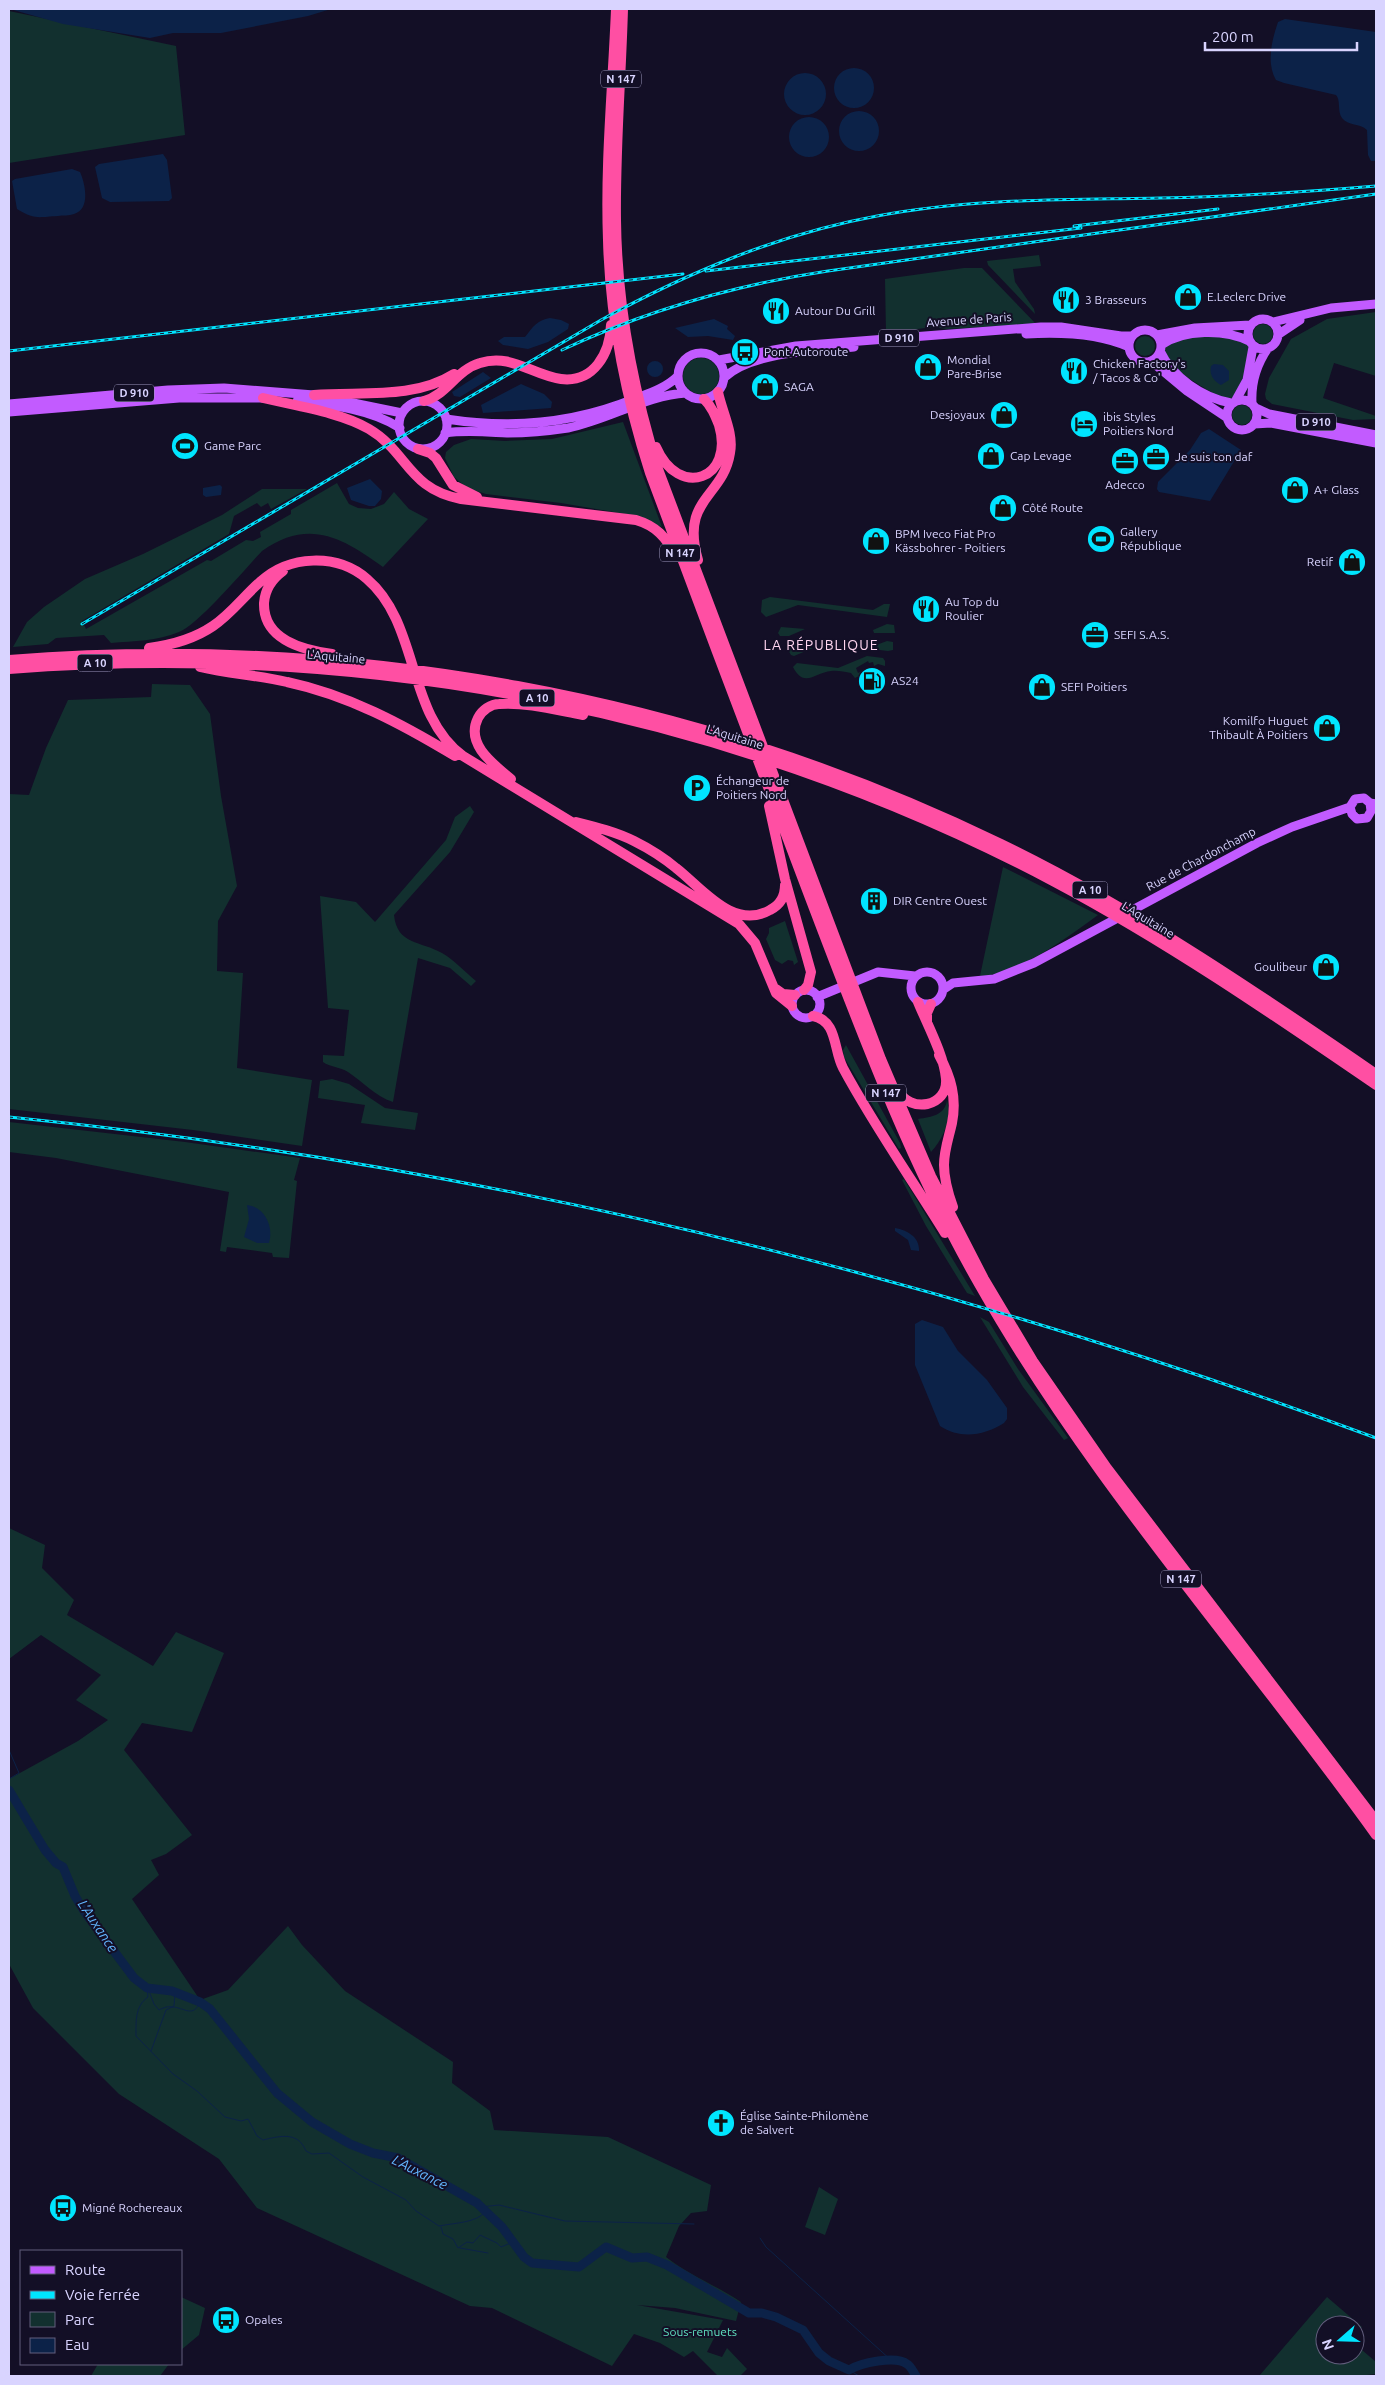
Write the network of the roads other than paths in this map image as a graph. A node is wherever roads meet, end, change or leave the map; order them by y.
1 (616, 9) edge
2 (623, 9) edge
3 (614, 149) junction
4 (614, 287) junction
5 (1376, 304) edge
6 (1321, 311) junction
7 (1273, 322) junction
8 (1250, 325) junction
9 (1279, 334) junction
10 (1157, 335) junction
11 (1132, 336) junction
12 (1251, 344) junction
13 (1129, 347) junction
14 (1161, 348) junction
15 (1268, 348) junction
16 (719, 360) junction
17 (1151, 360) junction
18 (462, 372) junction
19 (678, 376) junction
20 (725, 377) junction
21 (718, 392) junction
22 (686, 394) junction
23 (314, 396) junction
24 (263, 398) junction
25 (704, 399) junction
26 (424, 401) junction
27 (1234, 402) junction
28 (9, 404) edge
29 (1254, 406) junction
30 (9, 412) edge
31 (402, 413) junction
32 (1226, 417) junction
33 (446, 418) junction
34 (640, 422) junction
35 (1254, 424) junction
36 (400, 428) junction
37 (445, 433) junction
38 (1376, 434) edge
39 (1376, 443) edge
40 (418, 448) junction
41 (490, 501) junction
42 (290, 565) junction
43 (116, 654) junction
44 (728, 656) junction
45 (9, 660) edge
46 (182, 662) junction
47 (9, 669) edge
48 (471, 677) junction
49 (729, 684) junction
50 (740, 753) junction
51 (500, 778) junction
52 (535, 799) junction
53 (1373, 803) edge
54 (1350, 812) junction
55 (1373, 814) edge
56 (568, 819) junction
57 (785, 879) junction
58 (728, 914) junction
59 (886, 971) junction
60 (915, 976) junction
61 (940, 978) junction
62 (771, 982) junction
63 (962, 982) junction
64 (911, 988) junction
65 (944, 989) junction
66 (800, 992) junction
67 (818, 996) junction
68 (918, 1002) junction
69 (931, 1004) junction
70 (792, 1006) junction
71 (813, 1016) junction
72 (927, 1026) junction
73 (939, 1055) junction
74 (881, 1059) junction
75 (1376, 1074) edge
76 (1376, 1085) edge
77 (984, 1279) junction
78 (986, 1299) junction
79 (1376, 1821) edge
80 (1376, 1835) edge

1 - 3 highway, N 147
2 - 3 highway, N 147
3 - 4 highway, N 147
4 - 18 highway
4 - 34 highway, N 147
5 - 6 main road
6 - 7 main road
6 - 9 main road
7 - 8 main road
7 - 9 main road
8 - 10 main road
8 - 12 main road
9 - 15 main road
10 - 11 main road
10 - 14 main road
11 - 13 main road
11 - 16 main road, Avenue de Paris / D 910
12 - 14 main road
12 - 15 main road
12 - 27 main road
13 - 17 main road
13 - 20 main road, Avenue de Paris / D 910
14 - 17 main road
14 - 27 main road
15 - 29 main road
16 - 19 main road
16 - 20 main road
17 - 32 main road
18 - 23 highway
18 - 26 highway
19 - 22 main road
19 - 33 main road
20 - 21 main road
21 - 25 main road
21 - 44 highway
22 - 25 main road
22 - 37 main road
23 - 28 main road, D 910
23 - 31 main road, D 910
24 - 30 main road, D 910
24 - 36 main road, D 910
24 - 41 highway
25 - 34 highway, N 147
26 - 31 main road
26 - 33 main road
27 - 29 main road
27 - 32 main road
29 - 35 main road
29 - 38 main road, D 910
31 - 36 main road
32 - 35 main road
33 - 37 main road
34 - 44 highway, N 147
34 - 49 highway, N 147
35 - 39 main road, D 910
36 - 40 main road
37 - 40 main road
40 - 41 highway
41 - 49 highway
42 - 43 highway
42 - 48 highway
42 - 51 highway
43 - 45 highway, L'Aquitaine / A 10
43 - 48 highway, L'Aquitaine / A 10
44 - 74 highway, N 147
46 - 47 highway, L'Aquitaine / A 10
46 - 50 highway, L'Aquitaine / A 10
46 - 51 highway
48 - 75 highway, L'Aquitaine / A 10
49 - 57 highway
49 - 78 highway, N 147
50 - 52 highway
50 - 76 highway, L'Aquitaine / A 10
51 - 52 highway
52 - 56 highway
53 - 54 main road, Rue de Chardonchamp
53 - 55 main road
54 - 55 main road
54 - 63 main road, Rue de Chardonchamp
56 - 58 highway
56 - 58 highway
57 - 58 highway
57 - 66 highway
58 - 62 highway
59 - 60 main road
59 - 64 main road
59 - 67 main road
60 - 61 main road
60 - 64 main road
61 - 63 main road
61 - 65 main road
62 - 66 highway
62 - 70 highway
63 - 65 main road, Rue de Chardonchamp
64 - 68 main road
65 - 69 main road
66 - 67 main road
66 - 70 main road
67 - 71 main road
68 - 69 main road
68 - 72 highway
69 - 72 highway
70 - 71 main road
71 - 78 highway
72 - 73 highway
73 - 74 highway
73 - 77 highway
74 - 77 highway, N 147
77 - 79 highway, N 147
78 - 80 highway, N 147

